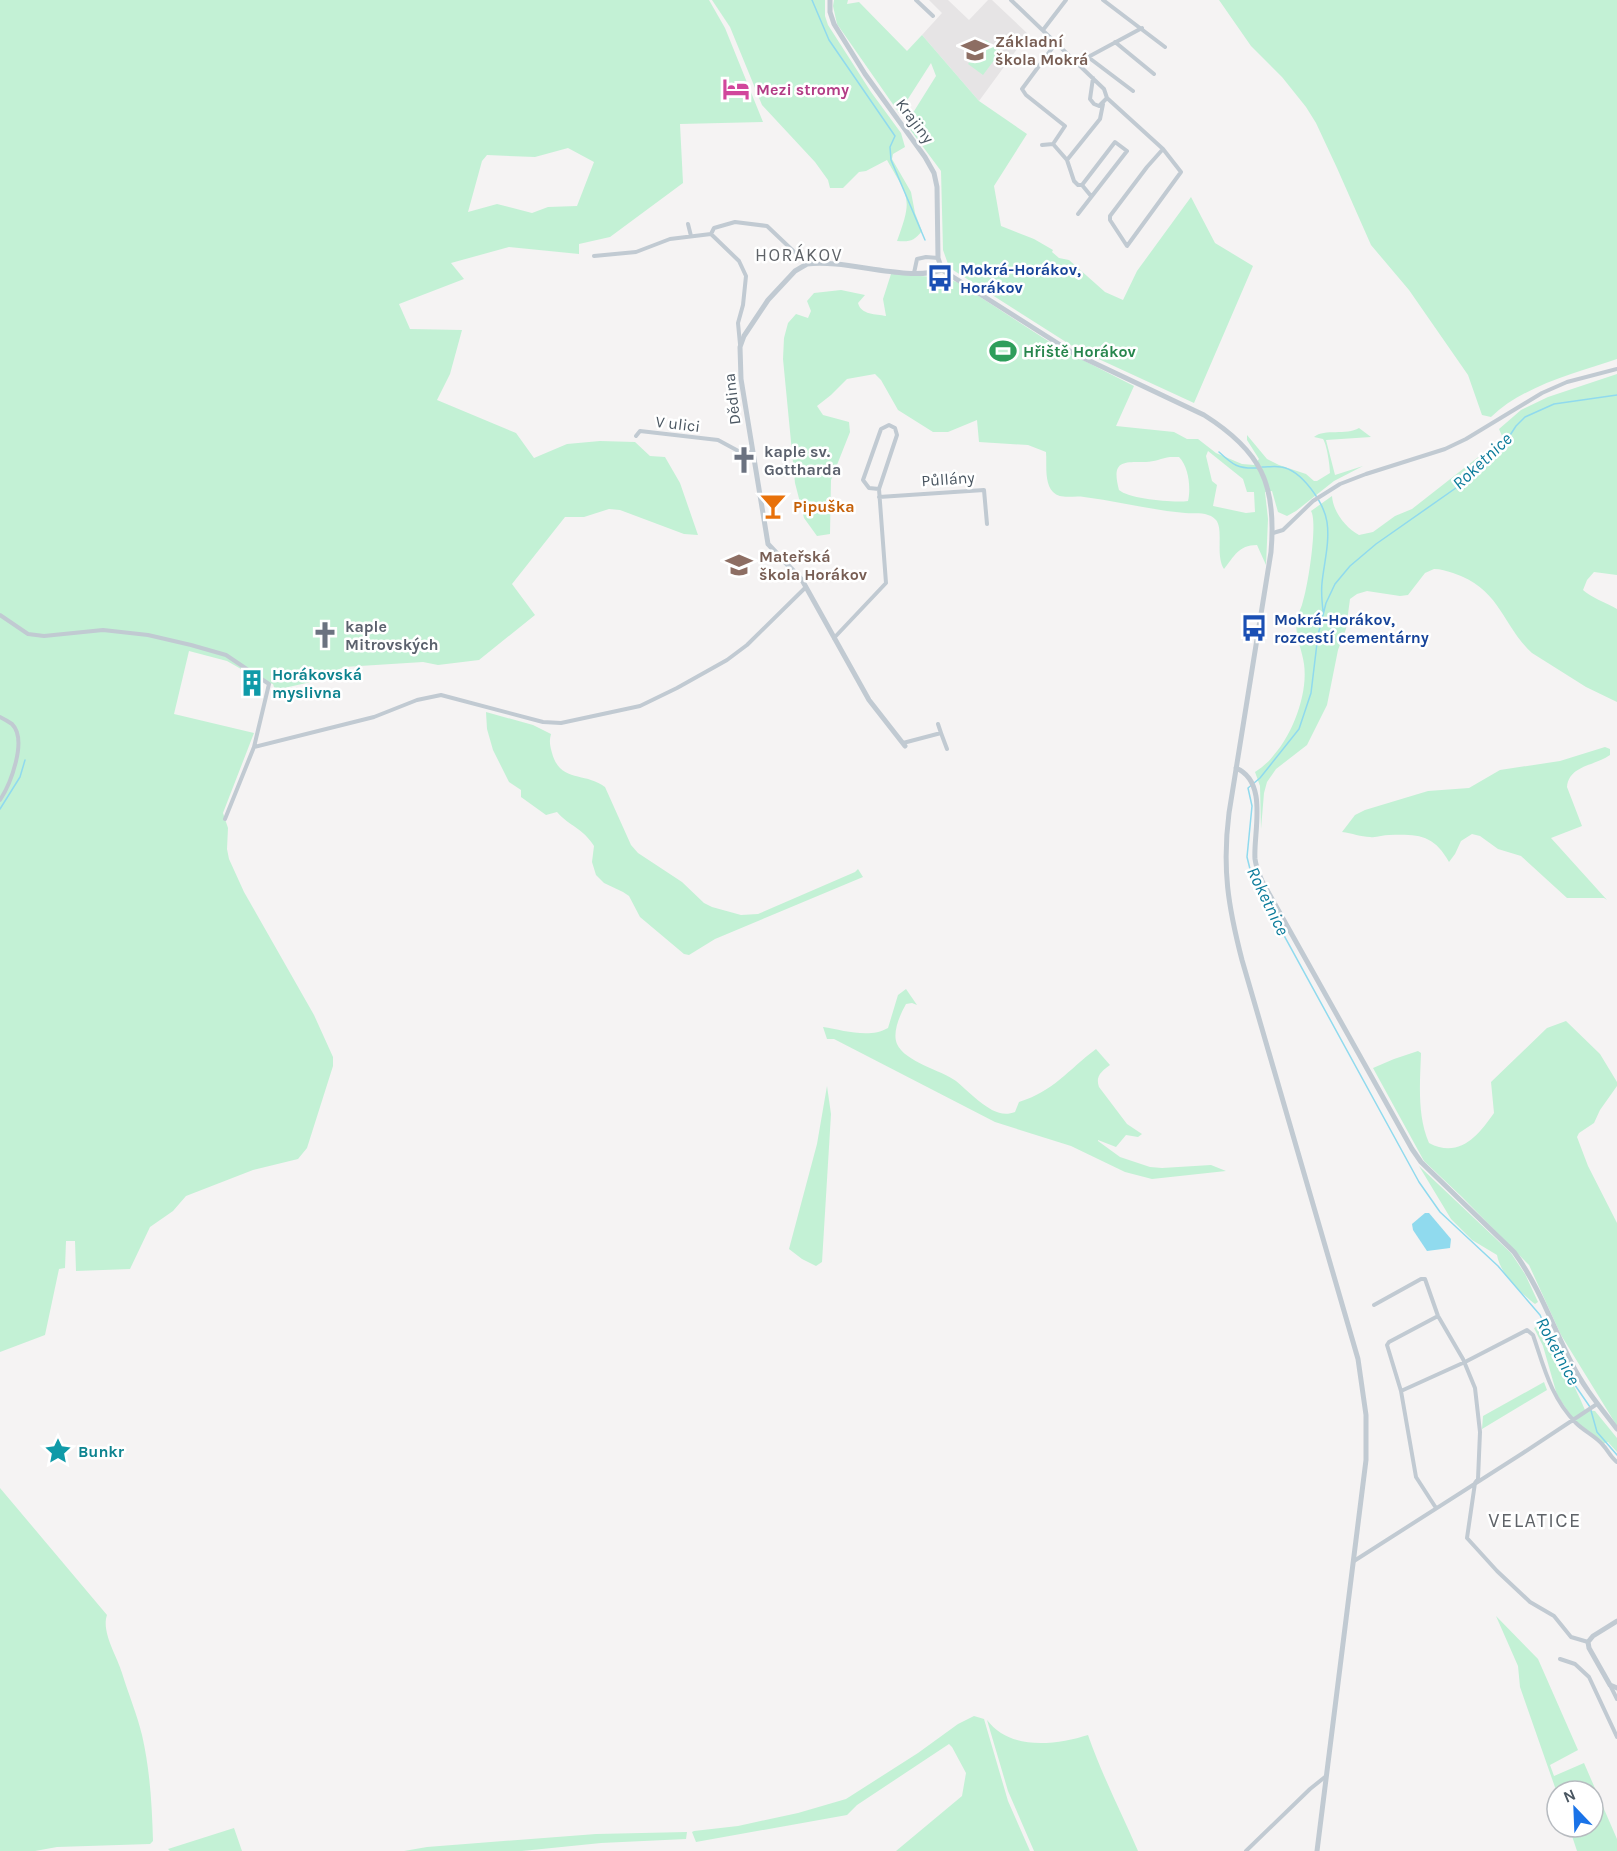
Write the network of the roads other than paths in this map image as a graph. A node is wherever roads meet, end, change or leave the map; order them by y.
1 (830, 0) edge
2 (916, 0) edge
3 (1011, 0) edge
4 (1066, 0) edge
5 (1103, 0) edge
6 (933, 16) dead end
7 (1142, 28) junction
8 (1043, 30) junction
9 (1115, 42) junction
10 (1056, 43) junction
11 (1165, 47) dead end
12 (1088, 57) junction
13 (1077, 63) junction
14 (1154, 74) dead end
15 (1093, 78) junction
16 (1133, 91) dead end
17 (1107, 98) junction
18 (1103, 104) junction
19 (1053, 144) junction
20 (1042, 145) dead end
21 (1163, 149) junction
22 (1067, 160) junction
23 (1082, 185) junction
24 (1091, 196) junction
25 (1078, 214) dead end
26 (688, 224) dead end
27 (711, 234) junction
28 (691, 236) junction
29 (594, 256) dead end
30 (938, 258) junction
31 (807, 264) junction
32 (942, 270) junction
33 (914, 273) junction
34 (740, 347) junction
35 (1617, 369) edge
36 (636, 436) dead end
37 (752, 452) junction
38 (879, 489) junction
39 (879, 497) junction
40 (987, 524) dead end
41 (1273, 533) junction
42 (806, 587) junction
43 (0, 615) edge
44 (834, 638) junction
45 (0, 717) edge
46 (938, 724) dead end
47 (941, 733) junction
48 (904, 745) joint
49 (254, 747) junction
50 (947, 750) dead end
51 (1236, 768) junction
52 (0, 800) edge
53 (225, 819) dead end
54 (1374, 1305) dead end
55 (1438, 1316) junction
56 (1465, 1362) junction
57 (1401, 1391) junction
58 (1592, 1406) junction
59 (1572, 1419) junction
60 (1617, 1429) edge
61 (1617, 1462) edge
62 (1475, 1483) junction
63 (1436, 1508) junction
64 (1353, 1561) junction
65 (1617, 1621) edge
66 (1588, 1642) junction
67 (1560, 1659) dead end
68 (1610, 1685) junction
69 (1617, 1688) edge
70 (1617, 1699) edge
71 (1617, 1737) edge
72 (1326, 1777) junction
73 (1246, 1851) edge
74 (1317, 1851) edge

1 - 30 street, Krajiny
2 - 6 street
3 - 8 street
4 - 8 street
5 - 7 street
7 - 9 street
7 - 11 street
8 - 10 street
9 - 12 street
9 - 14 street
10 - 13 street
10 - 19 street
12 - 13 street
12 - 16 street
13 - 15 street
15 - 17 street
15 - 18 street
17 - 18 street
17 - 21 street
18 - 22 street
19 - 20 street
19 - 22 street
21 - 21 street
22 - 23 street
23 - 24 street
23 - 24 street
24 - 25 street
26 - 28 street
27 - 28 street
27 - 31 street
27 - 34 street
28 - 29 street
30 - 32 street, Krajiny
30 - 33 street
31 - 33 street
31 - 34 street, Dědina
32 - 33 street
32 - 41 street
34 - 37 street, Dědina
35 - 41 street
36 - 37 street, V ulici
37 - 42 street, Dědina
38 - 38 street
38 - 39 street
39 - 40 street, Půllány
39 - 44 street
41 - 51 street
42 - 44 street
42 - 49 street
43 - 49 street
44 - 48 street
45 - 52 street
46 - 47 street
47 - 48 street
47 - 50 street
49 - 53 street
51 - 58 street
51 - 64 street
54 - 55 street
55 - 56 street
55 - 57 street
56 - 57 street
56 - 59 street
56 - 62 street
57 - 63 street
58 - 59 street
58 - 60 street
59 - 61 street
59 - 62 street
62 - 63 street
62 - 66 street
63 - 64 street
64 - 72 street
65 - 66 street
66 - 68 street
67 - 71 street
68 - 69 street
68 - 70 street
72 - 73 street
72 - 74 street

